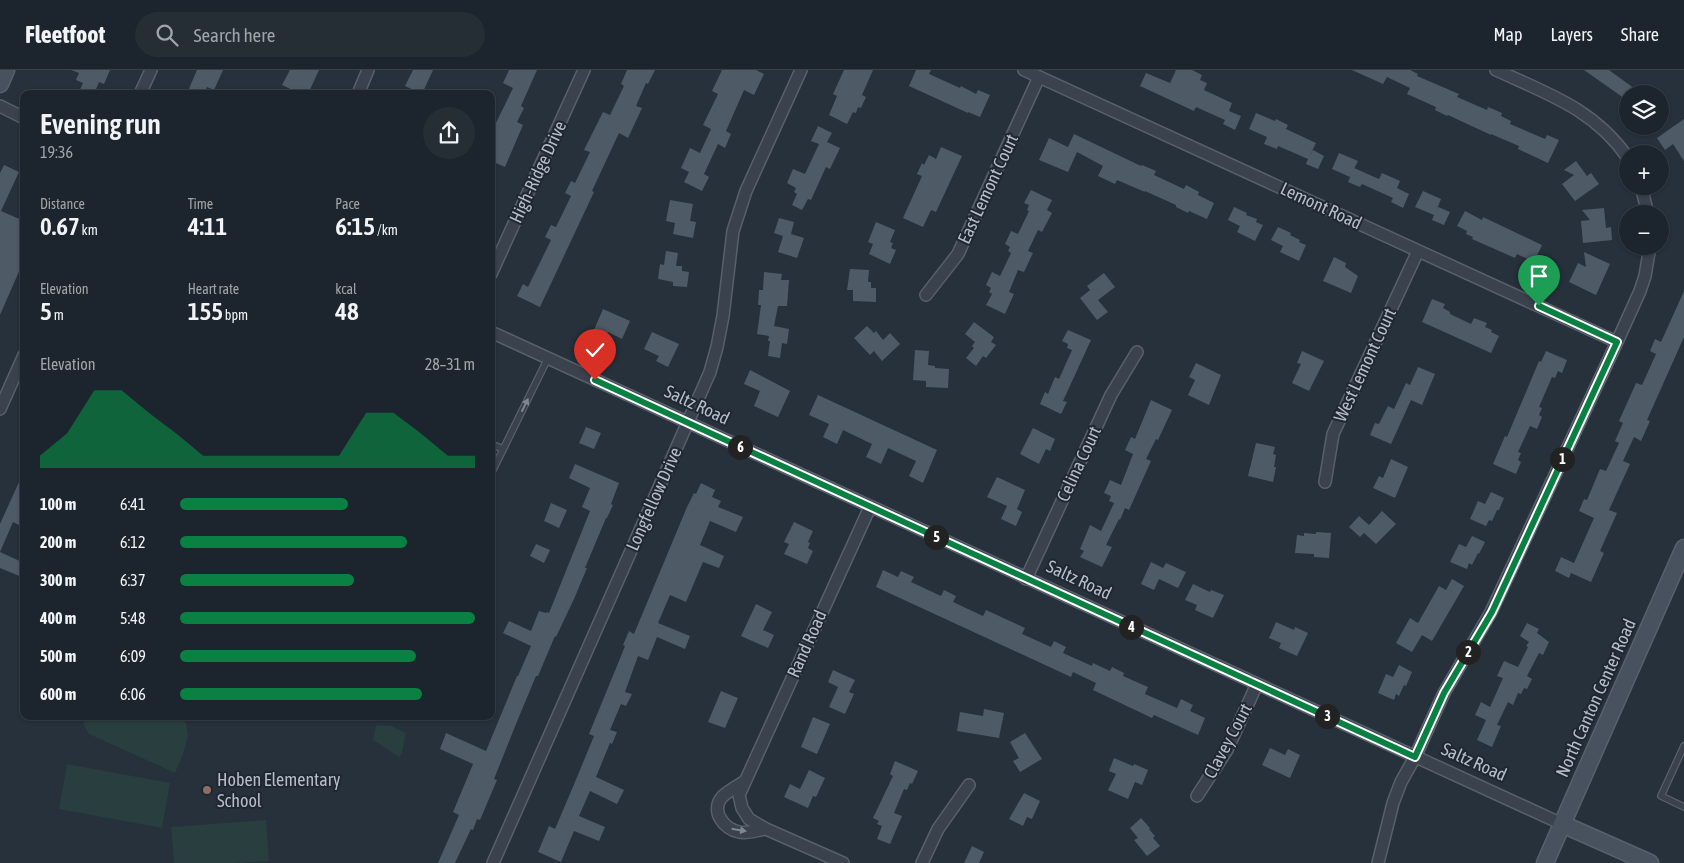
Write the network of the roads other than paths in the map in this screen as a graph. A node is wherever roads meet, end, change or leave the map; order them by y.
1 (6, 70) edge
2 (151, 70) edge
3 (368, 70) edge
4 (584, 70) edge
5 (801, 70) edge
6 (1024, 70) edge
7 (1496, 70) edge
8 (1040, 77) junction
9 (0, 84) edge
10 (142, 90) edge
11 (360, 90) edge
12 (0, 106) edge
13 (20, 116) edge
14 (1619, 146) edge
15 (1418, 251) junction
16 (1648, 255) edge
17 (495, 265) edge
18 (926, 295) dead end
19 (495, 334) edge
20 (1617, 342) junction
21 (1137, 352) dead end
22 (548, 358) junction
23 (20, 364) edge
24 (0, 410) edge
25 (688, 423) junction
26 (495, 446) edge
27 (503, 449) junction
28 (495, 466) edge
29 (1325, 482) dead end
30 (870, 507) junction
31 (1684, 548) edge
32 (1026, 578) junction
33 (1257, 684) junction
34 (1684, 746) edge
35 (1415, 757) junction
36 (745, 782) junction
37 (969, 785) dead end
38 (1197, 796) dead end
39 (1684, 807) edge
40 (1562, 824) junction
41 (766, 829) junction
42 (493, 863) edge
43 (843, 863) edge
44 (922, 863) edge
45 (1378, 863) edge
46 (1545, 863) edge
47 (1650, 863) edge

1 - 9 main road
2 - 10 street
3 - 11 street
4 - 17 street, High-Ridge Drive
5 - 25 street, Longfellow Drive
6 - 8 street, Lemont Road
7 - 14 street
8 - 15 street, Lemont Road
8 - 18 street, East Lemont Court
12 - 13 street
15 - 20 street, Lemont Road
15 - 29 street, West Lemont Court
16 - 20 street
19 - 22 street, Saltz Road
20 - 35 street
21 - 32 street, Celina Court
22 - 25 street, Saltz Road
27 -> 22 lane
23 - 24 street
25 - 30 street, Saltz Road
25 - 42 street, Longfellow Drive
26 - 27 lane
27 - 28 lane
30 - 32 street, Saltz Road
30 - 36 street, Rand Road
31 - 40 main road, North Canton Center Road
32 - 33 street, Saltz Road
33 - 35 street, Saltz Road
33 - 38 street, Clavey Court
34 - 39 lane
35 - 40 street, Saltz Road
35 - 45 street
36 - 41 street, Rand Road
36 -> 41 street
37 - 44 street
40 - 46 main road, North Canton Center Road
40 - 47 main road, Saltz Road
41 - 43 street

